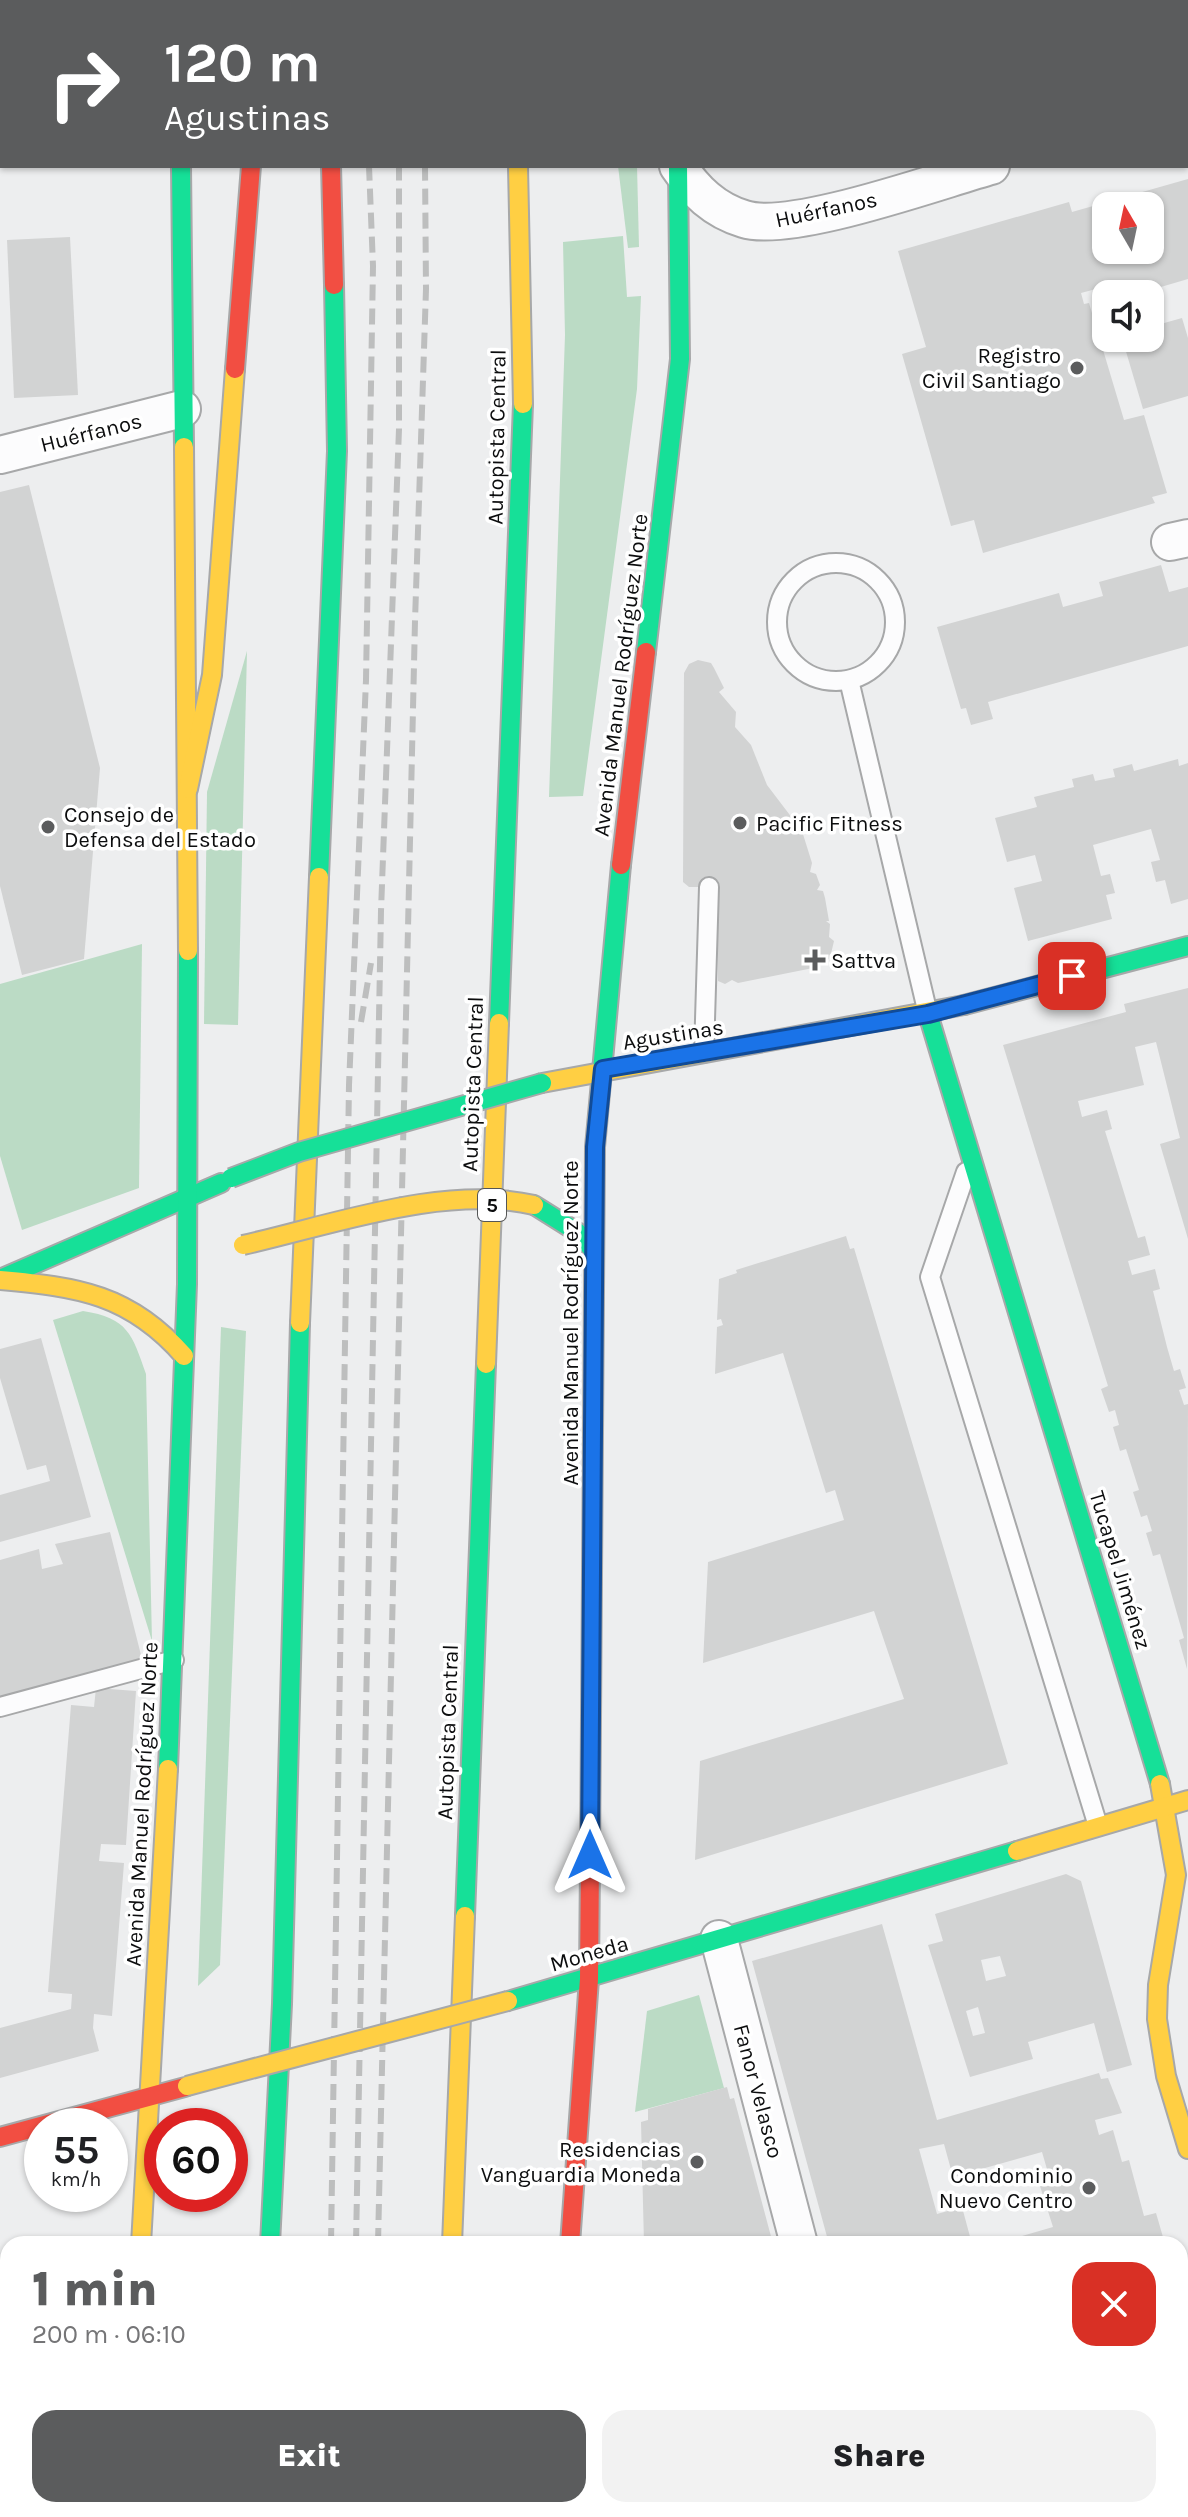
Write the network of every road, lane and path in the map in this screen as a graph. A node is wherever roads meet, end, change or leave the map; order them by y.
1 (181, 168) edge
2 (251, 168) edge
3 (331, 168) edge
4 (518, 168) edge
5 (678, 168) edge
6 (680, 168) edge
7 (984, 168) edge
8 (182, 409) junction
9 (0, 455) edge
10 (849, 680) junction
11 (188, 789) junction
12 (709, 887) dead end
13 (1188, 946) edge
14 (928, 1014) junction
15 (704, 1053) junction
16 (603, 1069) junction
17 (971, 1158) junction
18 (188, 1197) junction
19 (235, 1249) dead end
20 (594, 1251) junction
21 (206, 1267) dead end
22 (0, 1279) edge
23 (187, 1284) junction
24 (184, 1356) junction
25 (174, 1660) junction
26 (0, 1707) edge
27 (1188, 1800) edge
28 (1167, 1806) junction
29 (1098, 1826) junction
30 (719, 1939) junction
31 (589, 1979) junction
32 (149, 2096) junction
33 (0, 2137) edge
34 (1188, 2149) edge
35 (141, 2236) edge
36 (270, 2236) edge
37 (452, 2236) edge
38 (571, 2236) edge
39 (797, 2236) edge

1 - 8 main road, Avenida Manuel Rodríguez Norte
2 - 11 main road
3 - 36 main road
4 - 37 main road, Autopista Central / 5
5 - 16 main road, Avenida Manuel Rodríguez Norte
6 - 7 street, Huérfanos
8 - 9 street, Huérfanos
8 - 11 main road, Avenida Manuel Rodríguez Norte
10 - 10 lane
10 - 14 lane
11 - 18 main road, Avenida Manuel Rodríguez Norte
12 - 15 lane
13 - 14 main road, Agustinas
14 - 15 main road, Agustinas
14 - 17 main road, Tucapel Jiménez
15 - 16 main road, Agustinas
16 - 18 main road, Agustinas, bridge
16 - 20 main road, Avenida Manuel Rodríguez Norte
17 - 28 main road, Tucapel Jiménez
17 - 29 lane
18 - 22 main road, Agustinas
18 - 23 main road, Avenida Manuel Rodríguez Norte
19 - 20 main road, bridge
20 - 31 main road, Avenida Manuel Rodríguez Norte
21 - 23 main road
22 - 24 main road
23 - 24 main road, Avenida Manuel Rodríguez Norte
24 - 25 main road, Avenida Manuel Rodríguez Norte
25 - 26 lane
25 - 32 main road, Avenida Manuel Rodríguez Norte
27 - 28 main road, Moneda
28 - 29 main road, Moneda
28 - 34 main road, Tucapel Jiménez
29 - 30 main road, Moneda
30 - 31 main road, Moneda
30 - 39 street, Fanor Velasco
31 - 32 main road, Moneda, bridge
31 - 38 main road, Avenida Manuel Rodríguez Norte
32 - 33 main road, Moneda
32 - 35 main road, Avenida Manuel Rodríguez Norte

